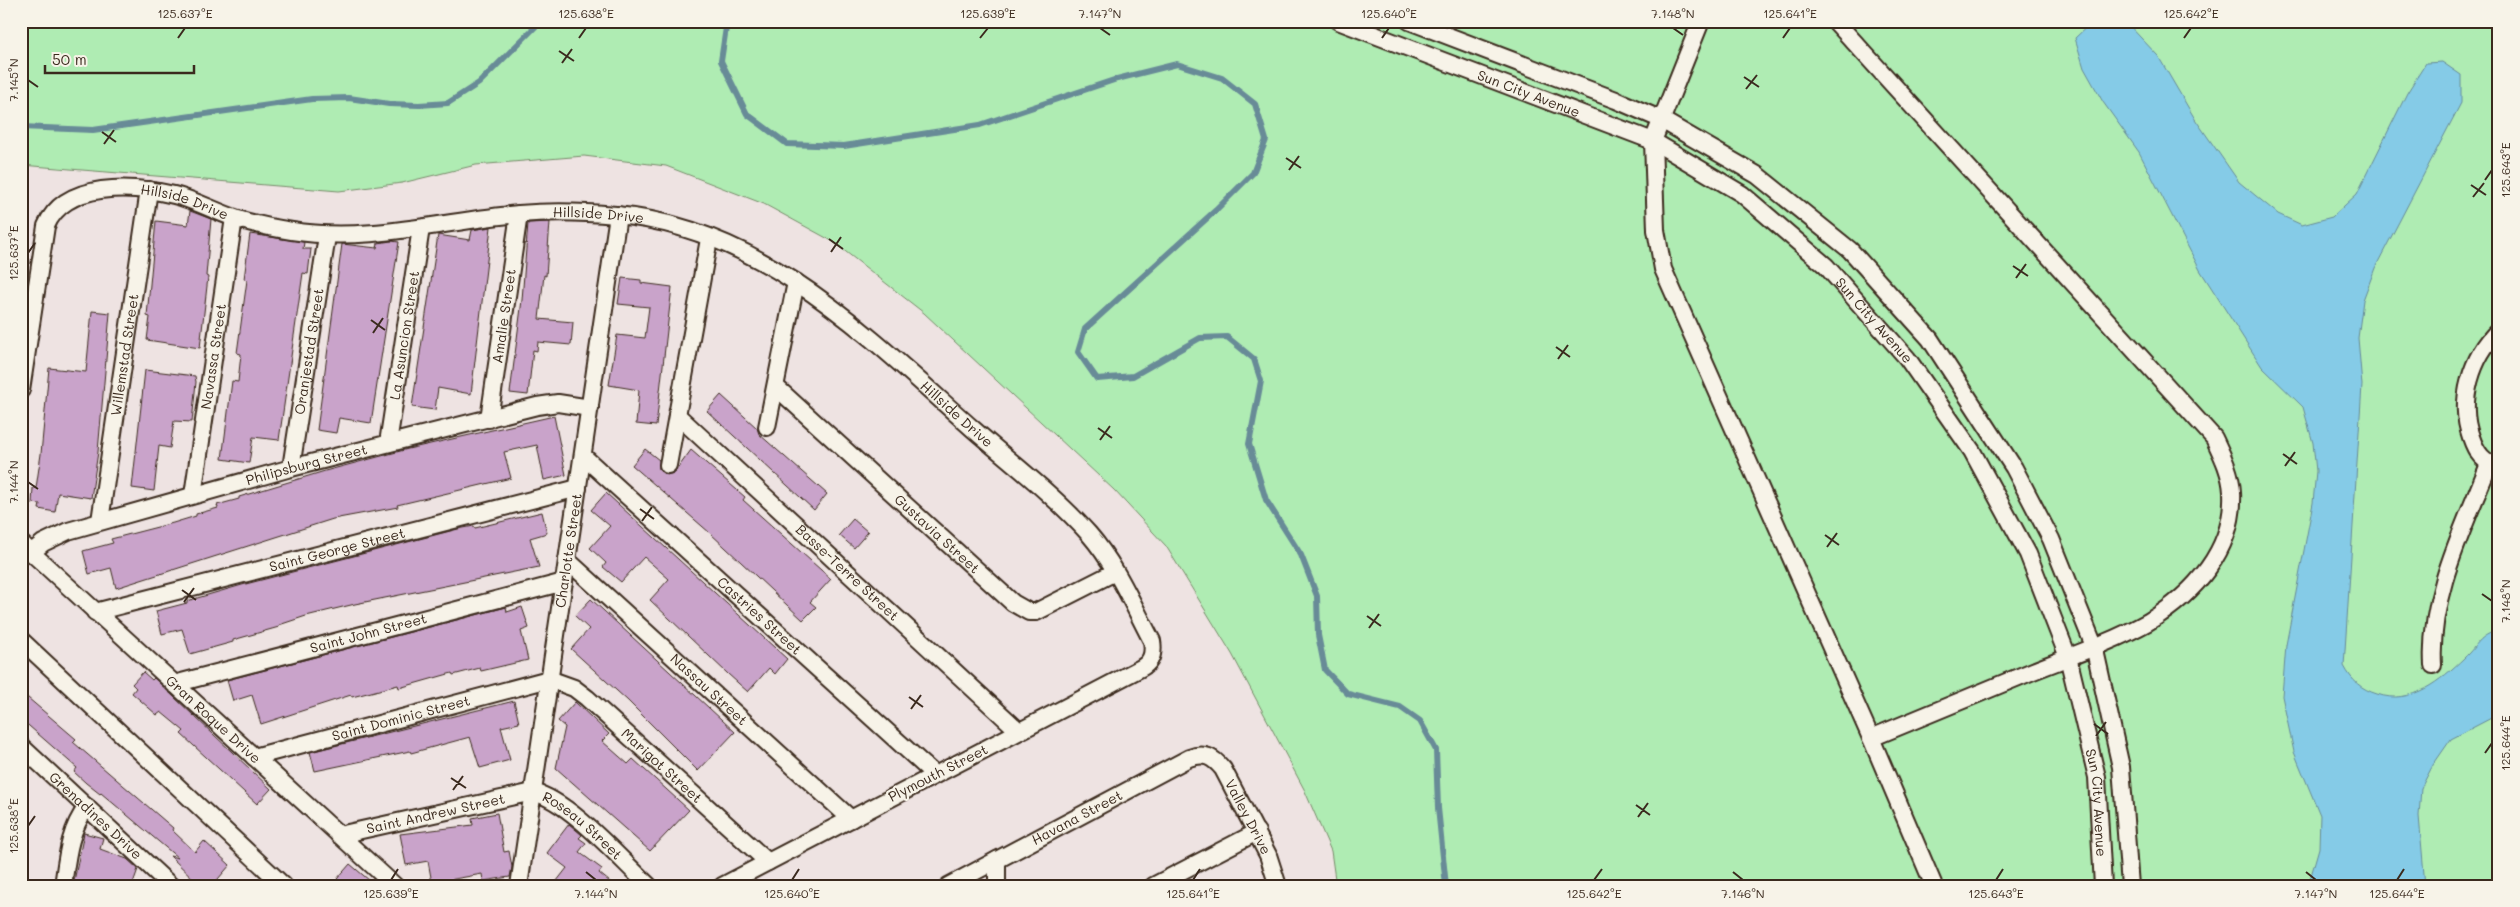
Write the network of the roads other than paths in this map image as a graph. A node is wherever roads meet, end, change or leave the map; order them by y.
1 (1338, 21) edge
2 (1409, 21) edge
3 (1701, 21) edge
4 (1835, 21) edge
5 (1660, 119) junction
6 (1653, 141) junction
7 (149, 190) junction
8 (519, 214) junction
9 (618, 215) junction
10 (234, 218) junction
11 (421, 228) junction
12 (327, 236) junction
13 (710, 239) junction
14 (796, 282) junction
15 (2499, 330) edge
16 (776, 386) junction
17 (21, 390) edge
18 (590, 408) junction
19 (677, 415) junction
20 (488, 419) junction
21 (767, 427) dead end
22 (388, 444) junction
23 (583, 456) junction
24 (668, 465) dead end
25 (2494, 465) edge
26 (291, 468) junction
27 (578, 488) junction
28 (193, 495) junction
29 (100, 521) junction
30 (26, 548) edge
31 (567, 560) junction
32 (1115, 572) junction
33 (564, 582) junction
34 (95, 612) junction
35 (21, 640) edge
36 (2094, 646) junction
37 (2068, 657) junction
38 (1152, 658) joint
39 (2433, 665) dead end
40 (549, 679) junction
41 (174, 684) junction
42 (1019, 731) junction
43 (1871, 738) junction
44 (21, 746) edge
45 (1208, 755) joint
46 (254, 757) junction
47 (935, 775) junction
48 (533, 792) junction
49 (86, 807) junction
50 (851, 819) junction
51 (1257, 832) junction
52 (339, 835) junction
53 (998, 860) junction
54 (768, 862) junction
55 (162, 883) edge
56 (63, 886) edge
57 (284, 886) edge
58 (395, 886) edge
59 (519, 886) edge
60 (649, 886) edge
61 (722, 886) edge
62 (948, 886) edge
63 (997, 886) edge
64 (1153, 886) edge
65 (1278, 886) edge
66 (1934, 886) edge
67 (2103, 886) edge
68 (2130, 886) edge

1 - 6 street, Sun City Avenue
2 - 5 street, Sun City Avenue
3 - 5 street
4 - 36 street
5 - 6 street
5 - 36 street, Sun City Avenue
6 - 37 street, Sun City Avenue
6 - 43 street
7 - 10 street, Hillside Drive
7 - 17 street, Hillside Drive
7 - 29 street, Willemstad Street
8 - 9 street, Hillside Drive
8 - 11 street, Hillside Drive
8 - 20 street, Amalie Street
9 - 13 street, Hillside Drive
9 - 18 street, Charlotte Street
10 - 12 street, Hillside Drive
10 - 28 street, Navassa Street
11 - 12 street, Hillside Drive
11 - 22 street, La Asuncion Street
12 - 26 street, Oranjestad Street
13 - 14 street, Hillside Drive
13 - 19 street
14 - 16 street
14 - 32 street, Hillside Drive
15 - 25 street
16 - 21 street
16 - 32 street, Gustavia Street
18 - 20 street, Philipsburg Street
18 - 23 street, Charlotte Street
19 - 24 street
19 - 42 street, Basse-Terre Street
20 - 22 street, Philipsburg Street
22 - 26 street, Philipsburg Street
23 - 27 street, Charlotte Street
23 - 47 street, Castries Street
25 - 39 street
26 - 28 street, Philipsburg Street
27 - 31 street, Charlotte Street
27 - 34 street, Saint George Street
28 - 29 street, Philipsburg Street
29 - 30 street, Philipsburg Street
30 - 34 street, Gran Roque Drive
31 - 33 street, Charlotte Street
31 - 50 street, Nassau Street
32 - 38 street, Hillside Drive
33 - 40 street, Charlotte Street
33 - 41 street, Saint John Street
34 - 41 street, Gran Roque Drive
35 - 57 street
36 - 37 street
36 - 68 street, Sun City Avenue
37 - 43 street
37 - 67 street, Sun City Avenue
38 - 42 street, Plymouth Street
40 - 46 street, Saint Dominic Street
40 - 48 street, Charlotte Street
40 - 54 street, Marigot Street
41 - 46 street, Gran Roque Drive
42 - 47 street, Plymouth Street
43 - 66 street
44 - 49 street, Grenadines Drive
45 - 51 street, Valley Drive
45 - 53 street, Havana Street
46 - 52 street, Gran Roque Drive
47 - 50 street, Plymouth Street
48 - 52 street, Saint Andrew Street
48 - 59 street, Charlotte Street
48 - 60 street, Roseau Street
49 - 55 street, Grenadines Drive
49 - 56 street
50 - 54 street, Plymouth Street
51 - 64 street
51 - 65 street, Valley Drive
52 - 58 street, Gran Roque Drive
53 - 62 street, Havana Street
53 - 63 street
54 - 61 street, Plymouth Street

